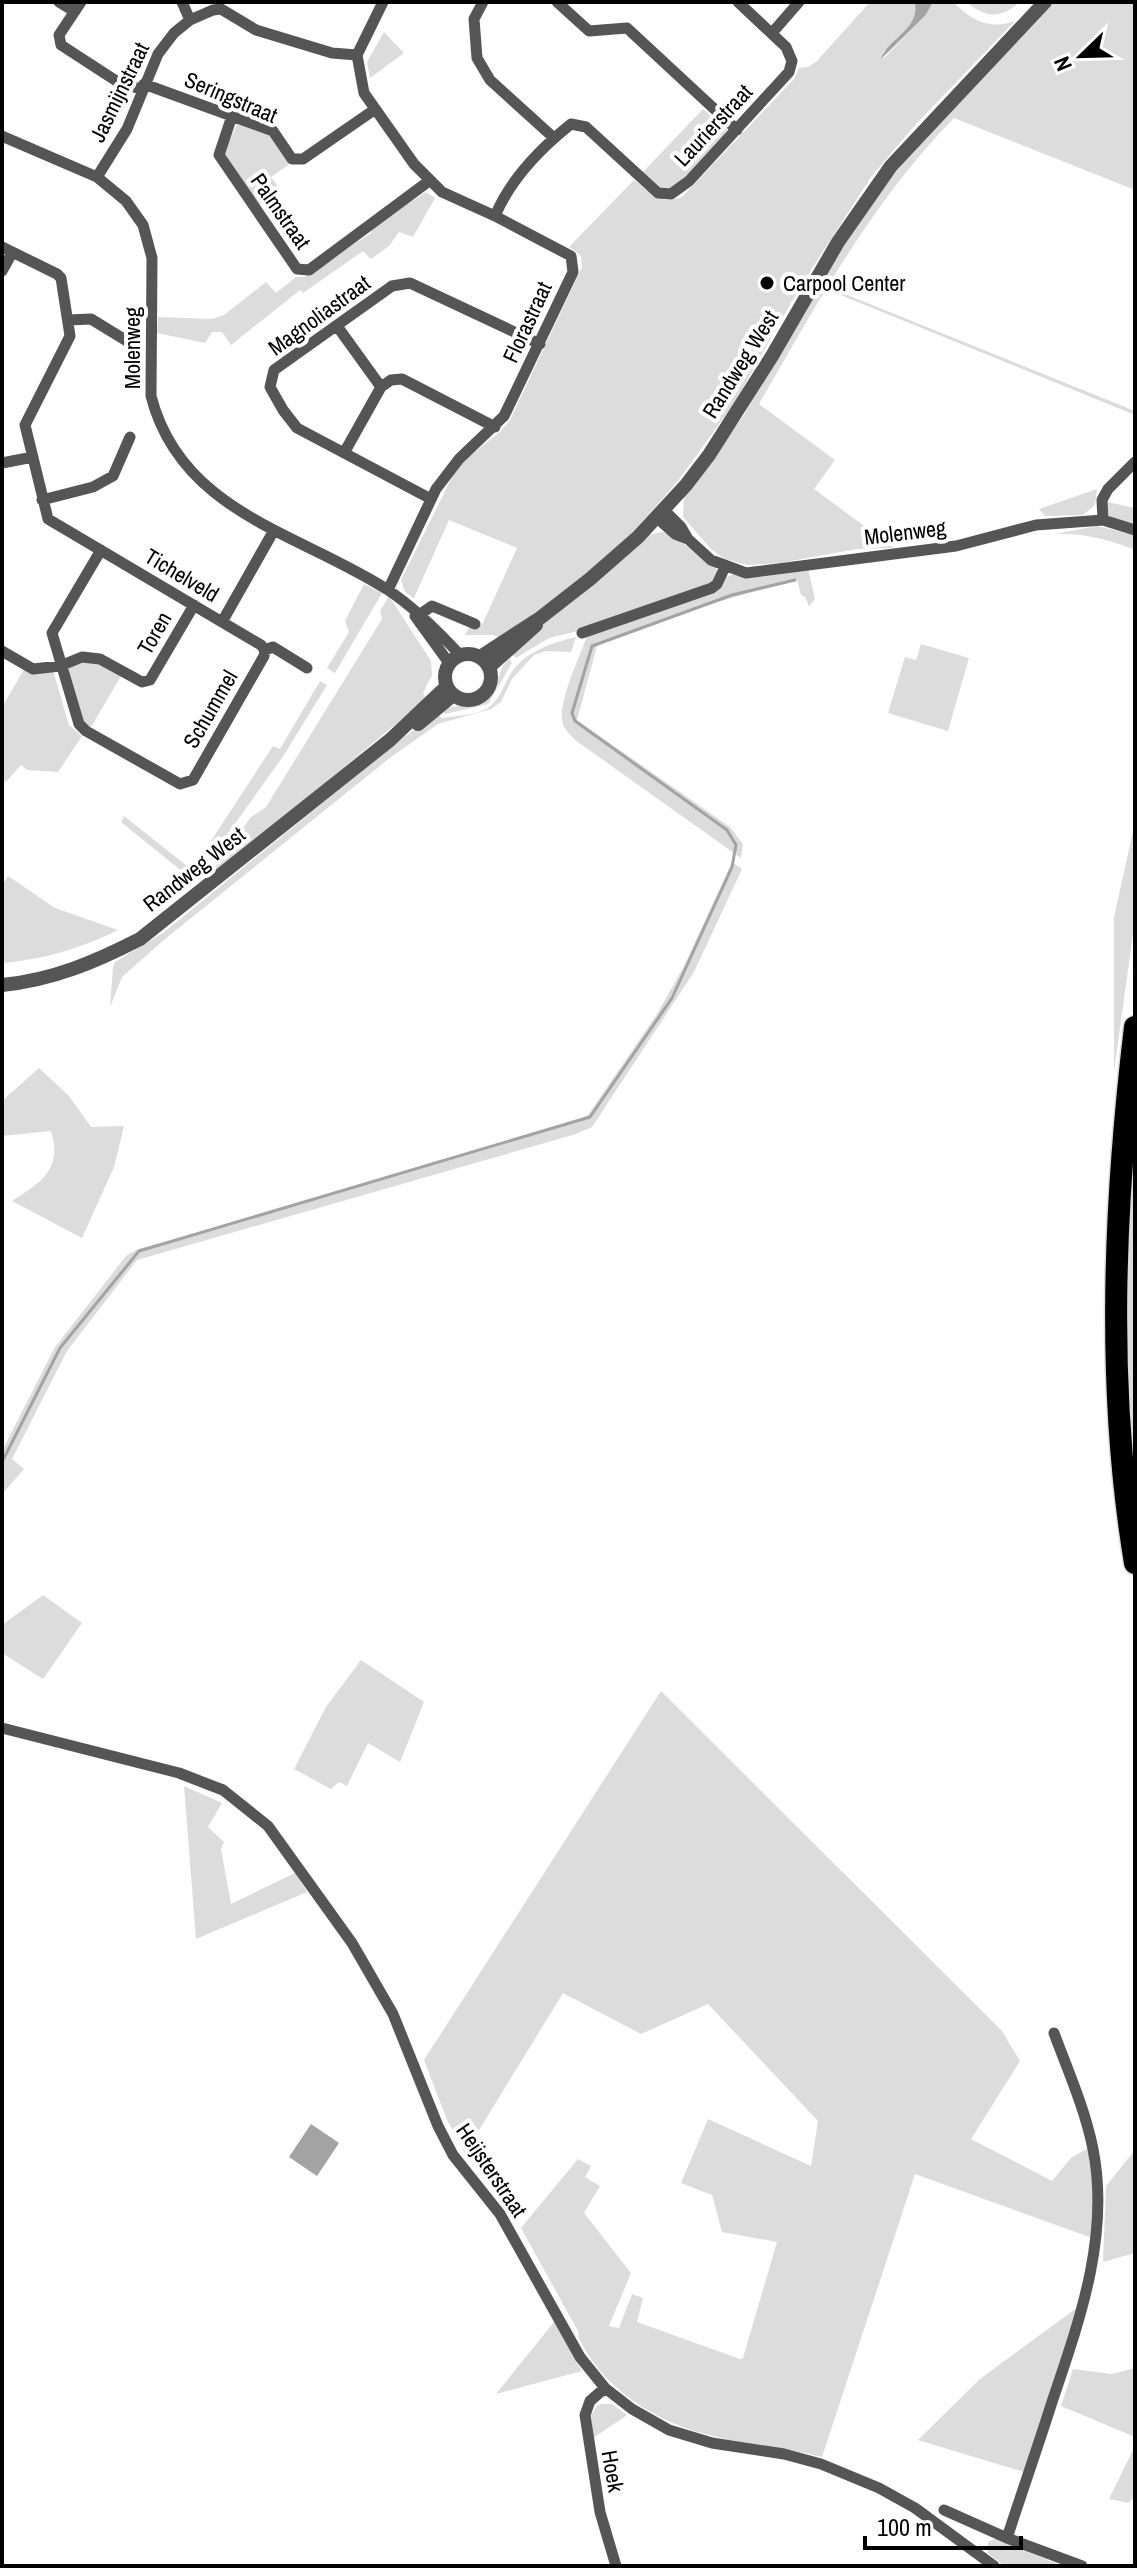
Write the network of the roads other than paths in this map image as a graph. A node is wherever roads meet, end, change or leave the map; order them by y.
1 (59, 2) edge
2 (182, 2) edge
3 (383, 2) edge
4 (483, 2) edge
5 (557, 2) edge
6 (738, 2) edge
7 (799, 2) edge
8 (1045, 2) edge
9 (78, 7) edge
10 (190, 20) junction
11 (772, 33) junction
12 (357, 55) junction
13 (143, 87) junction
14 (374, 110) junction
15 (232, 116) junction
16 (737, 130) junction
17 (2, 136) edge
18 (554, 138) junction
19 (97, 177) junction
20 (429, 181) junction
21 (495, 216) junction
22 (7, 250) edge
23 (2, 271) edge
24 (69, 320) junction
25 (337, 326) junction
26 (127, 341) dead end
27 (540, 344) junction
28 (381, 387) junction
29 (495, 427) junction
30 (130, 437) dead end
31 (344, 453) junction
32 (33, 457) junction
33 (1135, 462) edge
34 (2, 463) edge
35 (431, 499) junction
36 (42, 500) junction
37 (660, 514) junction
38 (1103, 520) junction
39 (1135, 530) edge
40 (273, 532) junction
41 (101, 550) junction
42 (725, 567) junction
43 (388, 590) junction
44 (194, 605) junction
45 (418, 616) junction
46 (222, 622) junction
47 (475, 624) dead end
48 (582, 633) dead end
49 (265, 650) junction
50 (2, 651) edge
51 (454, 659) junction
52 (484, 662) junction
53 (60, 666) junction
54 (307, 668) dead end
55 (450, 691) junction
56 (2, 985) edge
57 (1135, 1027) edge
58 (1135, 1563) edge
59 (2, 1728) edge
60 (1054, 2033) dead end
61 (605, 2388) junction
62 (944, 2510) dead end
63 (987, 2530) junction
64 (1007, 2538) junction
65 (974, 2549) junction
66 (616, 2566) edge
67 (994, 2566) edge
68 (1082, 2566) edge

1 - 9 street
2 - 10 street
3 - 12 street
4 - 18 street
5 - 16 street
6 - 11 street, Laurierstraat
7 - 11 street
8 - 37 street, Randweg West
9 - 13 street, Seringstraat
10 - 12 street
10 - 13 street, Jasmijnstraat
11 - 16 street, Laurierstraat
12 - 14 street, Florastraat
13 - 15 street, Seringstraat
13 - 19 street, Jasmijnstraat
14 - 15 street, Seringstraat
14 - 20 street, Florastraat
15 - 20 street, Palmstraat
16 - 18 street, Laurierstraat
17 - 19 street, Molenweg
18 - 21 street
19 - 40 street, Molenweg
20 - 21 street, Florastraat
21 - 27 street, Florastraat
22 - 23 street
22 - 24 street, Tichelveld
24 - 26 street
24 - 32 street, Tichelveld
25 - 27 street, Magnoliastraat
25 - 28 street
25 - 31 street, Magnoliastraat
27 - 29 street, Florastraat
28 - 29 street
28 - 31 street
29 - 35 street, Florastraat
30 - 36 street
31 - 35 street, Magnoliastraat
32 - 34 street
32 - 36 street, Tichelveld
33 - 38 street
35 - 43 street, Florastraat
36 - 41 street, Tichelveld
37 - 42 street, Molenweg
37 - 52 street, Randweg West
38 - 39 street, Molenweg
38 - 42 street, Molenweg
40 - 43 street, Molenweg
40 - 46 street, Tichelveld
41 - 44 street, Tichelveld
41 - 53 street
42 - 48 street
43 - 45 street, Molenweg
44 - 46 street, Tichelveld
44 - 53 street, Toren
45 - 47 street
45 - 51 street, Molenweg
46 - 49 street
49 - 53 street, Schummel
49 - 54 street
50 - 53 street
51 - 52 street
51 - 55 street
52 - 55 street
55 - 56 street, Randweg West
57 - 58 highway
59 - 61 street, Heijsterstraat
60 - 64 street
61 - 65 street, Heijsterstraat
61 - 66 street, Hoek
62 - 63 street
63 - 64 street
63 - 65 street
64 - 68 street
65 - 67 street, Heijsterstraat

